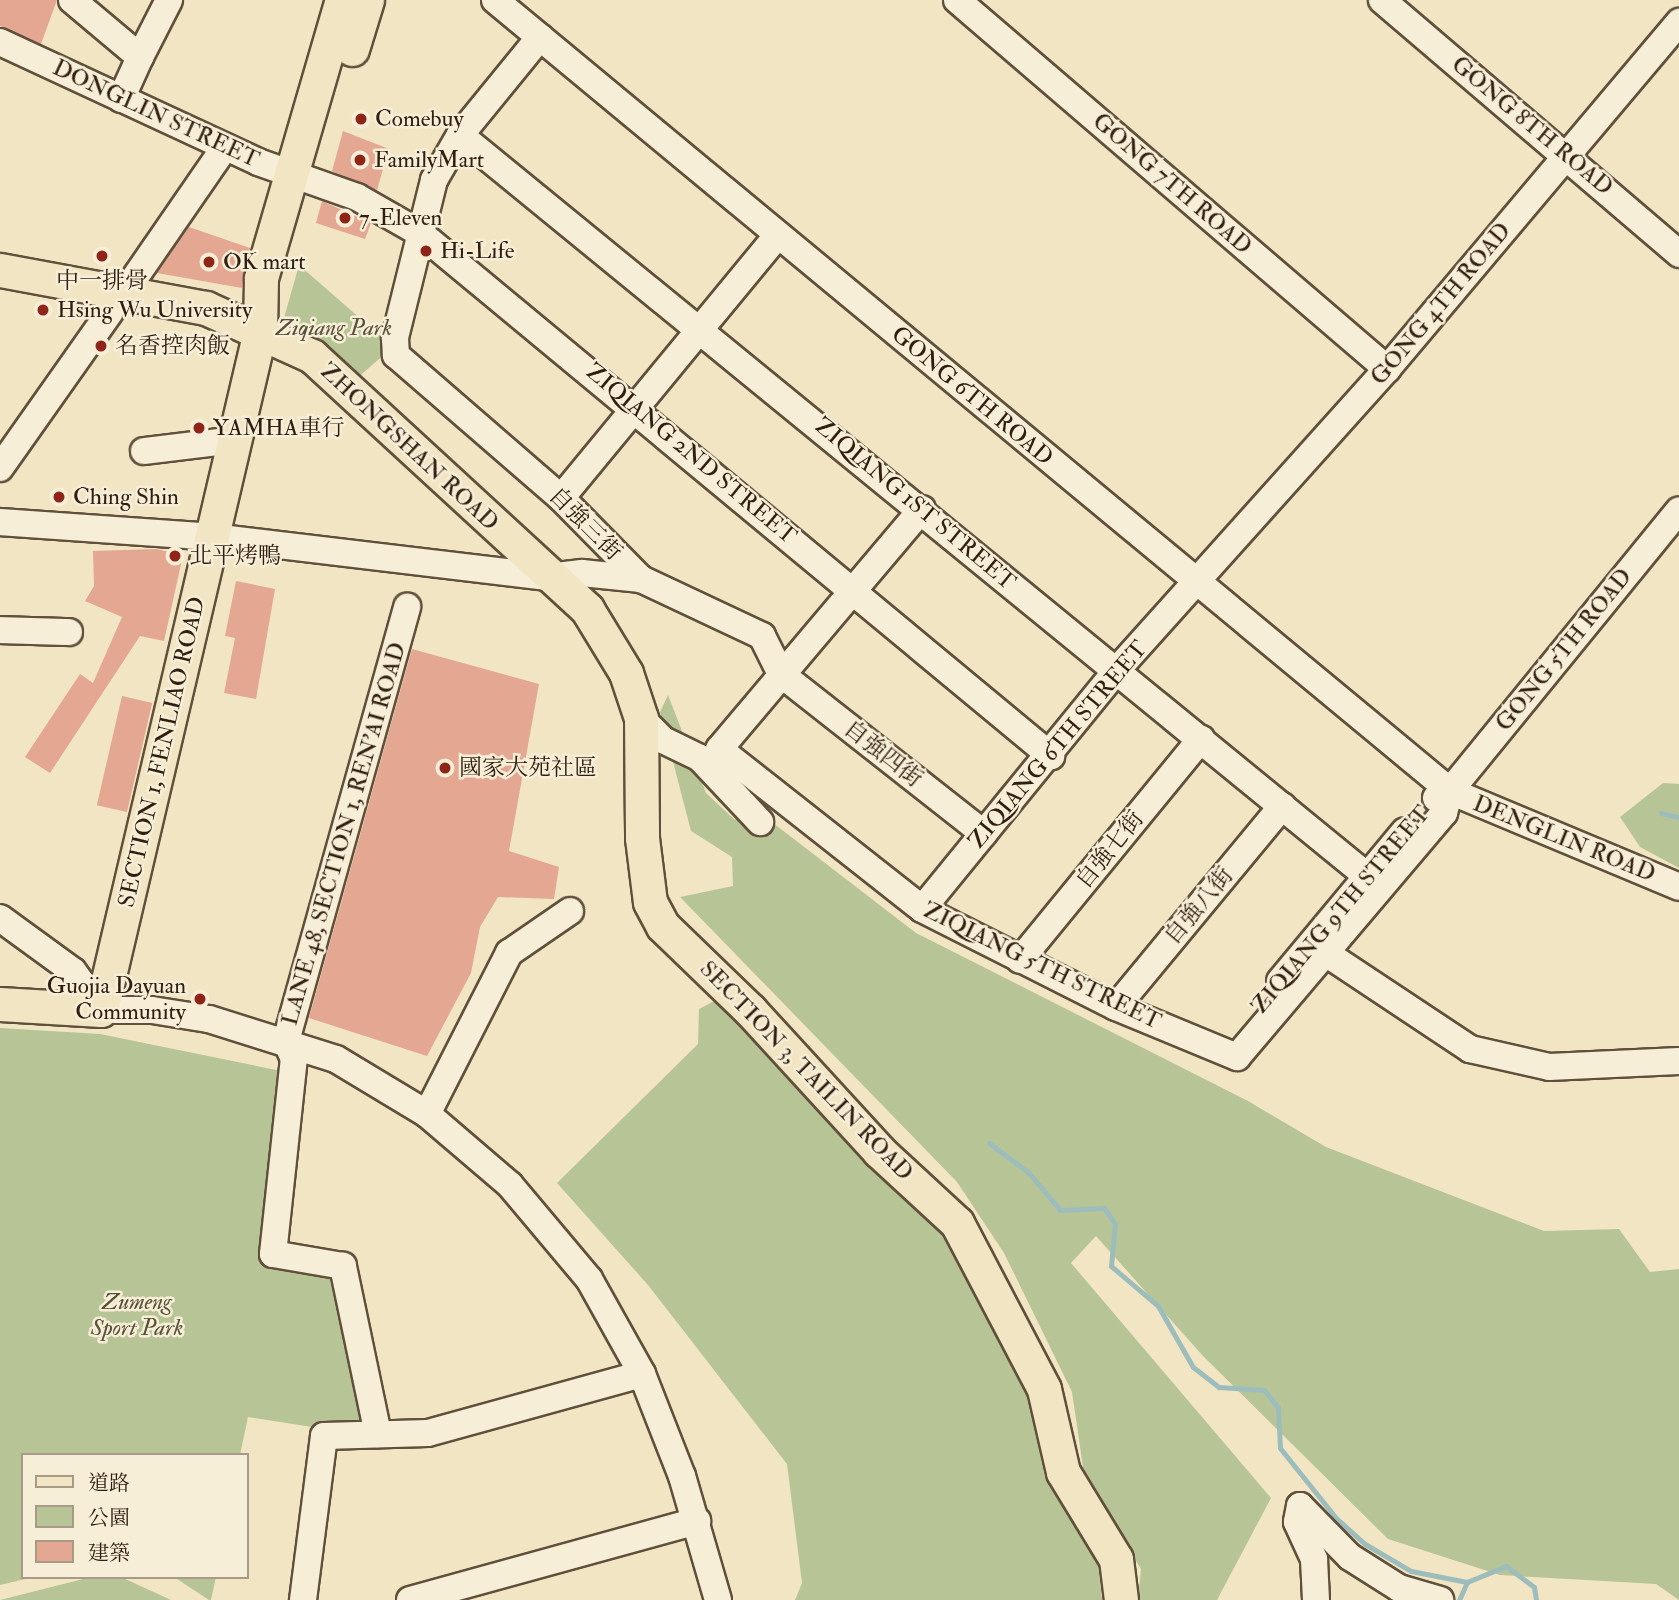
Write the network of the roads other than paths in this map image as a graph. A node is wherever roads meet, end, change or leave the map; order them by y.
1 (72, 0) edge
2 (169, 0) edge
3 (342, 0) edge
4 (367, 0) edge
5 (495, 0) edge
6 (957, 0) edge
7 (1382, 0) edge
8 (1679, 22) edge
9 (540, 37) junction
10 (0, 42) edge
11 (140, 57) junction
12 (121, 99) junction
13 (460, 135) junction
14 (225, 147) junction
15 (1568, 154) junction
16 (303, 177) junction
17 (421, 233) junction
18 (778, 235) junction
19 (1679, 254) edge
20 (0, 270) edge
21 (0, 290) edge
22 (118, 302) junction
23 (701, 328) junction
24 (260, 331) junction
25 (1387, 369) junction
26 (636, 407) junction
27 (235, 440) junction
28 (144, 450) dead end
29 (0, 468) edge
30 (561, 498) junction
31 (922, 509) junction
32 (1679, 510) edge
33 (0, 522) edge
34 (212, 537) junction
35 (548, 577) junction
36 (641, 579) junction
37 (1198, 583) junction
38 (853, 589) junction
39 (407, 607) dead end
40 (0, 629) edge
41 (69, 632) dead end
42 (1116, 671) junction
43 (780, 674) junction
44 (641, 718) junction
45 (1200, 739) junction
46 (1051, 756) junction
47 (1450, 791) junction
48 (1282, 806) junction
49 (760, 822) dead end
50 (985, 834) junction
51 (1367, 876) junction
52 (1679, 887) edge
53 (922, 909) junction
54 (570, 911) dead end
55 (0, 918) edge
56 (1319, 948) junction
57 (1020, 960) junction
58 (0, 1004) edge
59 (1116, 1007) junction
60 (101, 1010) junction
61 (290, 1050) junction
62 (1223, 1051) joint
63 (1679, 1061) edge
64 (427, 1114) junction
65 (635, 1376) junction
66 (378, 1434) junction
67 (690, 1523) junction
68 (303, 1600) edge
69 (410, 1600) edge
70 (703, 1600) edge
71 (718, 1600) edge
72 (1121, 1600) edge
73 (1316, 1600) edge
74 (1440, 1600) edge

1 - 11 street
2 - 11 street
3 - 16 main road, SECTION 1, FENLIAO ROAD
4 - 16 main road, SECTION 1, FENLIAO ROAD
5 - 9 street, GONG 6TH ROAD
6 - 25 street, GONG 7TH ROAD
7 - 15 street, GONG 8TH ROAD
8 - 15 street, GONG 4TH ROAD
9 - 13 street
9 - 18 street, GONG 6TH ROAD
10 - 12 street, DONGLIN STREET
11 - 12 street
12 - 14 street, DONGLIN STREET
13 - 17 street
13 - 23 street, ZIQIANG 1ST STREET
14 - 16 street, DONGLIN STREET
14 - 22 street
15 - 19 street, GONG 8TH ROAD
15 - 25 street, GONG 4TH ROAD
16 - 17 street, ZIQIANG 2ND STREET
16 - 24 main road, SECTION 1, FENLIAO ROAD
17 - 26 street, ZIQIANG 2ND STREET
17 - 30 street, 自強三街
18 - 23 street
18 - 37 street, GONG 6TH ROAD
20 - 22 main road, ZHONGSHAN ROAD
21 - 22 main road, ZHONGSHAN ROAD
22 - 24 main road, ZHONGSHAN ROAD
22 - 29 street
23 - 26 street
23 - 31 street, ZIQIANG 1ST STREET
24 - 27 main road, SECTION 1, FENLIAO ROAD
24 - 35 main road, ZHONGSHAN ROAD
25 - 37 street, GONG 4TH ROAD
26 - 30 street
26 - 38 street, ZIQIANG 2ND STREET
27 - 28 street
27 - 34 main road, SECTION 1, FENLIAO ROAD
30 - 36 street, 自強三街
31 - 38 street, ZIQIANG 5TH STREET
31 - 42 street, ZIQIANG 1ST STREET
32 - 47 street, GONG 5TH ROAD
33 - 34 street
34 - 35 street
34 - 60 main road, SECTION 1, FENLIAO ROAD
35 - 36 street
35 - 44 main road, SECTION 3, TAILIN ROAD
36 - 43 street, 自強三街
37 - 42 street, ZIQIANG 6TH STREET
37 - 47 street, GONG 6TH ROAD
38 - 43 street, ZIQIANG 5TH STREET
38 - 46 street, ZIQIANG 2ND STREET
39 - 61 street, LANE 48, SECTION 1, REN'AI ROAD
40 - 41 street
42 - 45 street, ZIQIANG 1ST STREET
42 - 46 street, ZIQIANG 6TH STREET
43 - 50 street, 自強四街
43 - 53 street, ZIQIANG 5TH STREET
44 - 49 street
44 - 72 main road, SECTION 3, TAILIN ROAD
45 - 48 street, ZIQIANG 1ST STREET
45 - 57 street, 自強七街
46 - 50 street, ZIQIANG 6TH STREET
47 - 51 street, ZIQIANG 9TH STREET
47 - 52 street, DENGLIN ROAD
47 - 56 street, ZIQIANG 9TH STREET
48 - 51 street, ZIQIANG 1ST STREET
48 - 59 street, 自強八街
50 - 53 street, ZIQIANG 6TH STREET
51 - 56 street, ZIQIANG 9TH STREET
53 - 57 street, ZIQIANG 5TH STREET
54 - 64 street
55 - 60 street
56 - 62 street, ZIQIANG 9TH STREET
56 - 63 street
57 - 59 street, ZIQIANG 5TH STREET
58 - 60 main road
59 - 62 street, ZIQIANG 5TH STREET
60 - 61 street
61 - 64 street
61 - 65 street
61 - 66 street, LANE 48, SECTION 1, REN'AI ROAD
64 - 65 street
65 - 66 street
65 - 67 street
66 - 68 street
67 - 69 street
67 - 70 street
67 - 71 street
73 - 74 street

